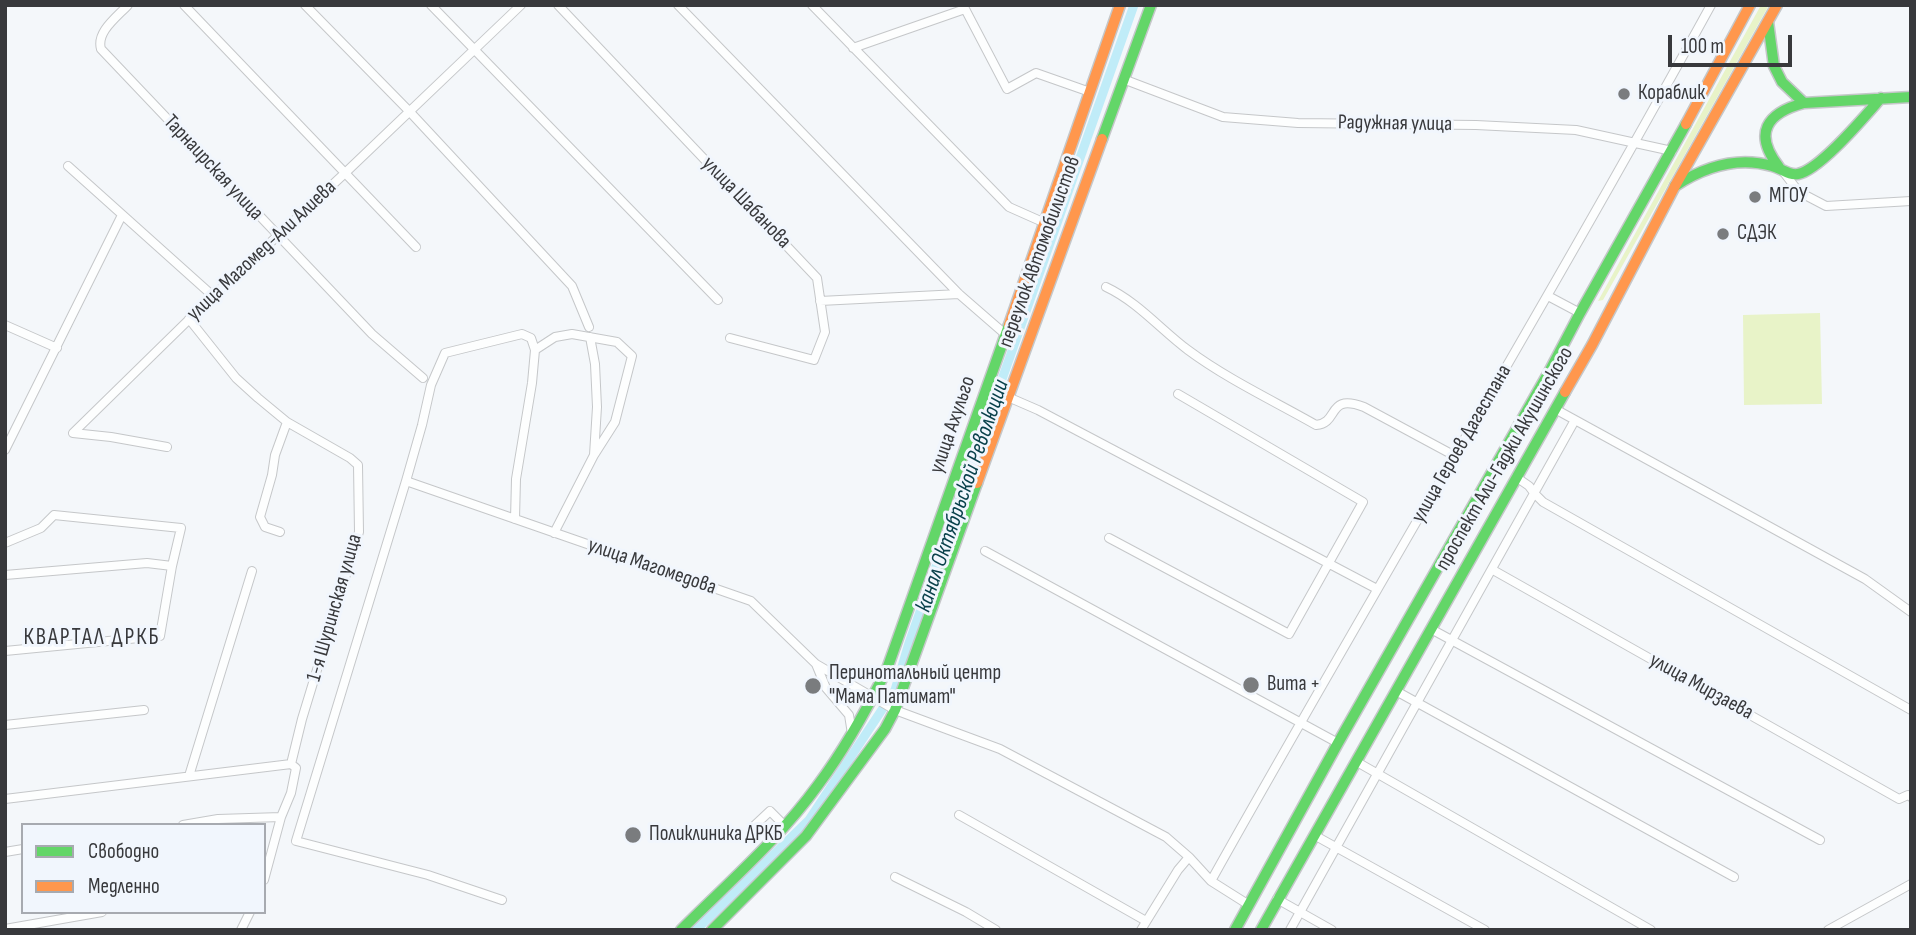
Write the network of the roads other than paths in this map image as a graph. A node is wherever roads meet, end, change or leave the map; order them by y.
1 (128, 5) edge
2 (184, 5) edge
3 (305, 5) edge
4 (431, 5) edge
5 (521, 5) edge
6 (558, 5) edge
7 (678, 5) edge
8 (812, 5) edge
9 (1120, 5) edge
10 (1151, 5) edge
11 (1711, 5) edge
12 (1750, 5) edge
13 (1777, 5) edge
14 (964, 7) edge
15 (1768, 22) junction
16 (853, 48) junction
17 (474, 49) junction
18 (1123, 79) junction
19 (1090, 92) junction
20 (1911, 97) edge
21 (1881, 98) junction
22 (1804, 103) junction
23 (408, 111) junction
24 (1636, 143) junction
25 (1672, 151) junction
26 (68, 166) dead end
27 (1780, 168) junction
28 (344, 174) junction
29 (1675, 186) junction
30 (1911, 201) edge
31 (122, 215) junction
32 (1045, 223) junction
33 (278, 236) junction
34 (416, 247) dead end
35 (1106, 287) dead end
36 (959, 294) junction
37 (213, 296) junction
38 (1548, 296) junction
39 (718, 300) dead end
40 (820, 301) junction
41 (1582, 309) junction
42 (1606, 318) junction
43 (189, 319) junction
44 (5, 324) edge
45 (589, 327) dead end
46 (1005, 334) junction
47 (590, 337) junction
48 (730, 338) dead end
49 (57, 348) junction
50 (535, 351) junction
51 (423, 377) dead end
52 (1178, 394) dead end
53 (1008, 397) junction
54 (1555, 410) junction
55 (1575, 420) junction
56 (287, 422) junction
57 (167, 447) dead end
58 (5, 450) edge
59 (594, 455) junction
60 (1455, 456) junction
61 (1516, 477) junction
62 (406, 481) junction
63 (1535, 495) junction
64 (515, 519) junction
65 (1464, 520) junction
66 (1485, 531) junction
67 (280, 532) dead end
68 (554, 533) junction
69 (1109, 538) dead end
70 (5, 542) edge
71 (985, 551) dead end
72 (1329, 563) junction
73 (172, 566) junction
74 (252, 570) dead end
75 (1493, 570) junction
76 (5, 575) edge
77 (1377, 589) junction
78 (1911, 612) edge
79 (1431, 629) junction
80 (1452, 640) junction
81 (5, 651) edge
82 (816, 664) junction
83 (1396, 691) junction
84 (875, 698) junction
85 (1418, 703) junction
86 (1911, 709) edge
87 (144, 710) dead end
88 (895, 710) junction
89 (1299, 723) junction
90 (5, 725) edge
91 (852, 734) junction
92 (1338, 743) junction
93 (1357, 762) junction
94 (294, 766) junction
95 (1378, 774) junction
96 (189, 776) junction
97 (1911, 797) edge
98 (5, 799) edge
99 (959, 816) dead end
100 (281, 817) junction
101 (195, 823) edge
102 (754, 826) dead end
103 (785, 826) junction
104 (1314, 835) junction
105 (1820, 840) dead end
106 (1335, 847) junction
107 (1189, 857) junction
108 (266, 873) edge
109 (895, 877) dead end
110 (1734, 877) dead end
111 (1211, 881) junction
112 (1911, 884) edge
113 (1277, 899) junction
114 (502, 901) dead end
115 (1248, 905) junction
116 (1300, 912) junction
117 (91, 914) edge
118 (249, 914) edge
119 (1144, 926) edge
120 (5, 929) edge
121 (241, 930) edge
122 (681, 930) edge
123 (712, 930) edge
124 (996, 930) edge
125 (1235, 930) edge
126 (1261, 930) edge
127 (1290, 930) edge
128 (1332, 930) edge
129 (1485, 930) edge
130 (1651, 930) edge
131 (1828, 930) edge

1 - 33 street, Тарнаирская улица
2 - 28 street
3 - 23 street
4 - 17 street
5 - 17 street, улица Магомед-Али Алиева
6 - 40 street, улица Шабанова
7 - 36 street
8 - 16 street
9 - 19 main road, улица Ахульго
10 - 18 main road, переулок Автомобилистов
11 - 24 street, улица Героев Дагестана
12 - 25 main road, проспект Али-Гаджи Акушинского
13 - 15 main road, проспект Али-Гаджи Акушинского
14 - 16 street
14 - 19 street
15 - 22 main road
15 - 29 main road, проспект Али-Гаджи Акушинского
16 - 32 street
17 - 23 street, улица Магомед-Али Алиева
17 - 39 street
18 - 24 street, Радужная улица
18 - 53 main road, переулок Автомобилистов
19 - 32 main road, улица Ахульго
20 - 21 main road
21 - 22 main road
21 - 27 main road
22 - 27 main road
23 - 28 street, улица Магомед-Али Алиева
23 - 45 street
24 - 25 street, Радужная улица
24 - 38 street, улица Героев Дагестана
25 - 41 main road, проспект Али-Гаджи Акушинского
26 - 31 street
27 - 29 main road
27 - 30 street
28 - 33 street, улица Магомед-Али Алиева
28 - 34 street
29 - 42 main road, проспект Али-Гаджи Акушинского
31 - 37 street
31 - 49 street
32 - 46 main road, улица Ахульго
33 - 37 street, улица Магомед-Али Алиева
33 - 51 street, Тарнаирская улица
35 - 60 street
36 - 40 street
36 - 46 street
37 - 43 street, улица Магомед-Али Алиева
38 - 41 street
38 - 60 street, улица Героев Дагестана
40 - 48 street, улица Шабанова
41 - 42 main road
41 - 65 main road, проспект Али-Гаджи Акушинского
42 - 54 main road, проспект Али-Гаджи Акушинского
43 - 56 street, 1-я Шуринская улица
43 - 57 street, улица Магомед-Али Алиева
44 - 49 street
46 - 84 main road, улица Ахульго
47 - 50 street
47 - 59 street
47 - 59 street
49 - 58 street
50 - 62 street
50 - 64 street
52 - 72 street
53 - 72 street
53 - 88 main road, переулок Автомобилистов
54 - 55 street
54 - 61 main road, проспект Али-Гаджи Акушинского
55 - 63 street
55 - 78 street
56 - 67 street
56 - 94 street, 1-я Шуринская улица
59 - 68 street
60 - 77 street, улица Героев Дагестана
61 - 63 street
61 - 66 main road, проспект Али-Гаджи Акушинского
62 - 64 street, улица Магомедова
62 - 114 street
63 - 75 street
63 - 86 street
64 - 68 street, улица Магомедова
65 - 66 main road
65 - 92 main road, проспект Али-Гаджи Акушинского
66 - 79 main road, проспект Али-Гаджи Акушинского
68 - 82 street, улица Магомедова
69 - 72 street
70 - 73 street
71 - 89 street
72 - 77 street
73 - 76 street
73 - 81 street
74 - 96 street
75 - 80 street
75 - 97 street, улица Мирзаева
77 - 89 street, улица Героев Дагестана
79 - 80 street
79 - 83 main road, проспект Али-Гаджи Акушинского
80 - 85 street
80 - 105 street
82 - 84 street, улица Магомедова
82 - 91 street
83 - 85 street
83 - 93 main road, проспект Али-Гаджи Акушинского
84 - 88 street, улица Магомедова
84 - 91 main road, улица Ахульго
85 - 95 street
85 - 110 street
87 - 90 street
88 - 107 street
88 - 123 main road, переулок Автомобилистов
89 - 92 street
89 - 111 street, улица Героев Дагестана
91 - 103 main road
92 - 115 main road, проспект Али-Гаджи Акушинского
93 - 95 street
93 - 104 main road, проспект Али-Гаджи Акушинского
94 - 96 street
94 - 100 street, 1-я Шуринская улица
95 - 106 street
95 - 130 street
96 - 98 street
99 - 119 street
100 - 101 street
100 - 108 street, 1-я Шуринская улица
102 - 103 street
103 - 122 main road
104 - 106 street
104 - 113 main road, проспект Али-Гаджи Акушинского
106 - 116 street
106 - 129 street
107 - 111 street
107 - 119 street
109 - 124 street
111 - 115 street
112 - 131 street
113 - 116 street
113 - 126 main road, проспект Али-Гаджи Акушинского
115 - 125 main road, проспект Али-Гаджи Акушинского
116 - 127 street
116 - 128 street
117 - 120 street
118 - 121 street

